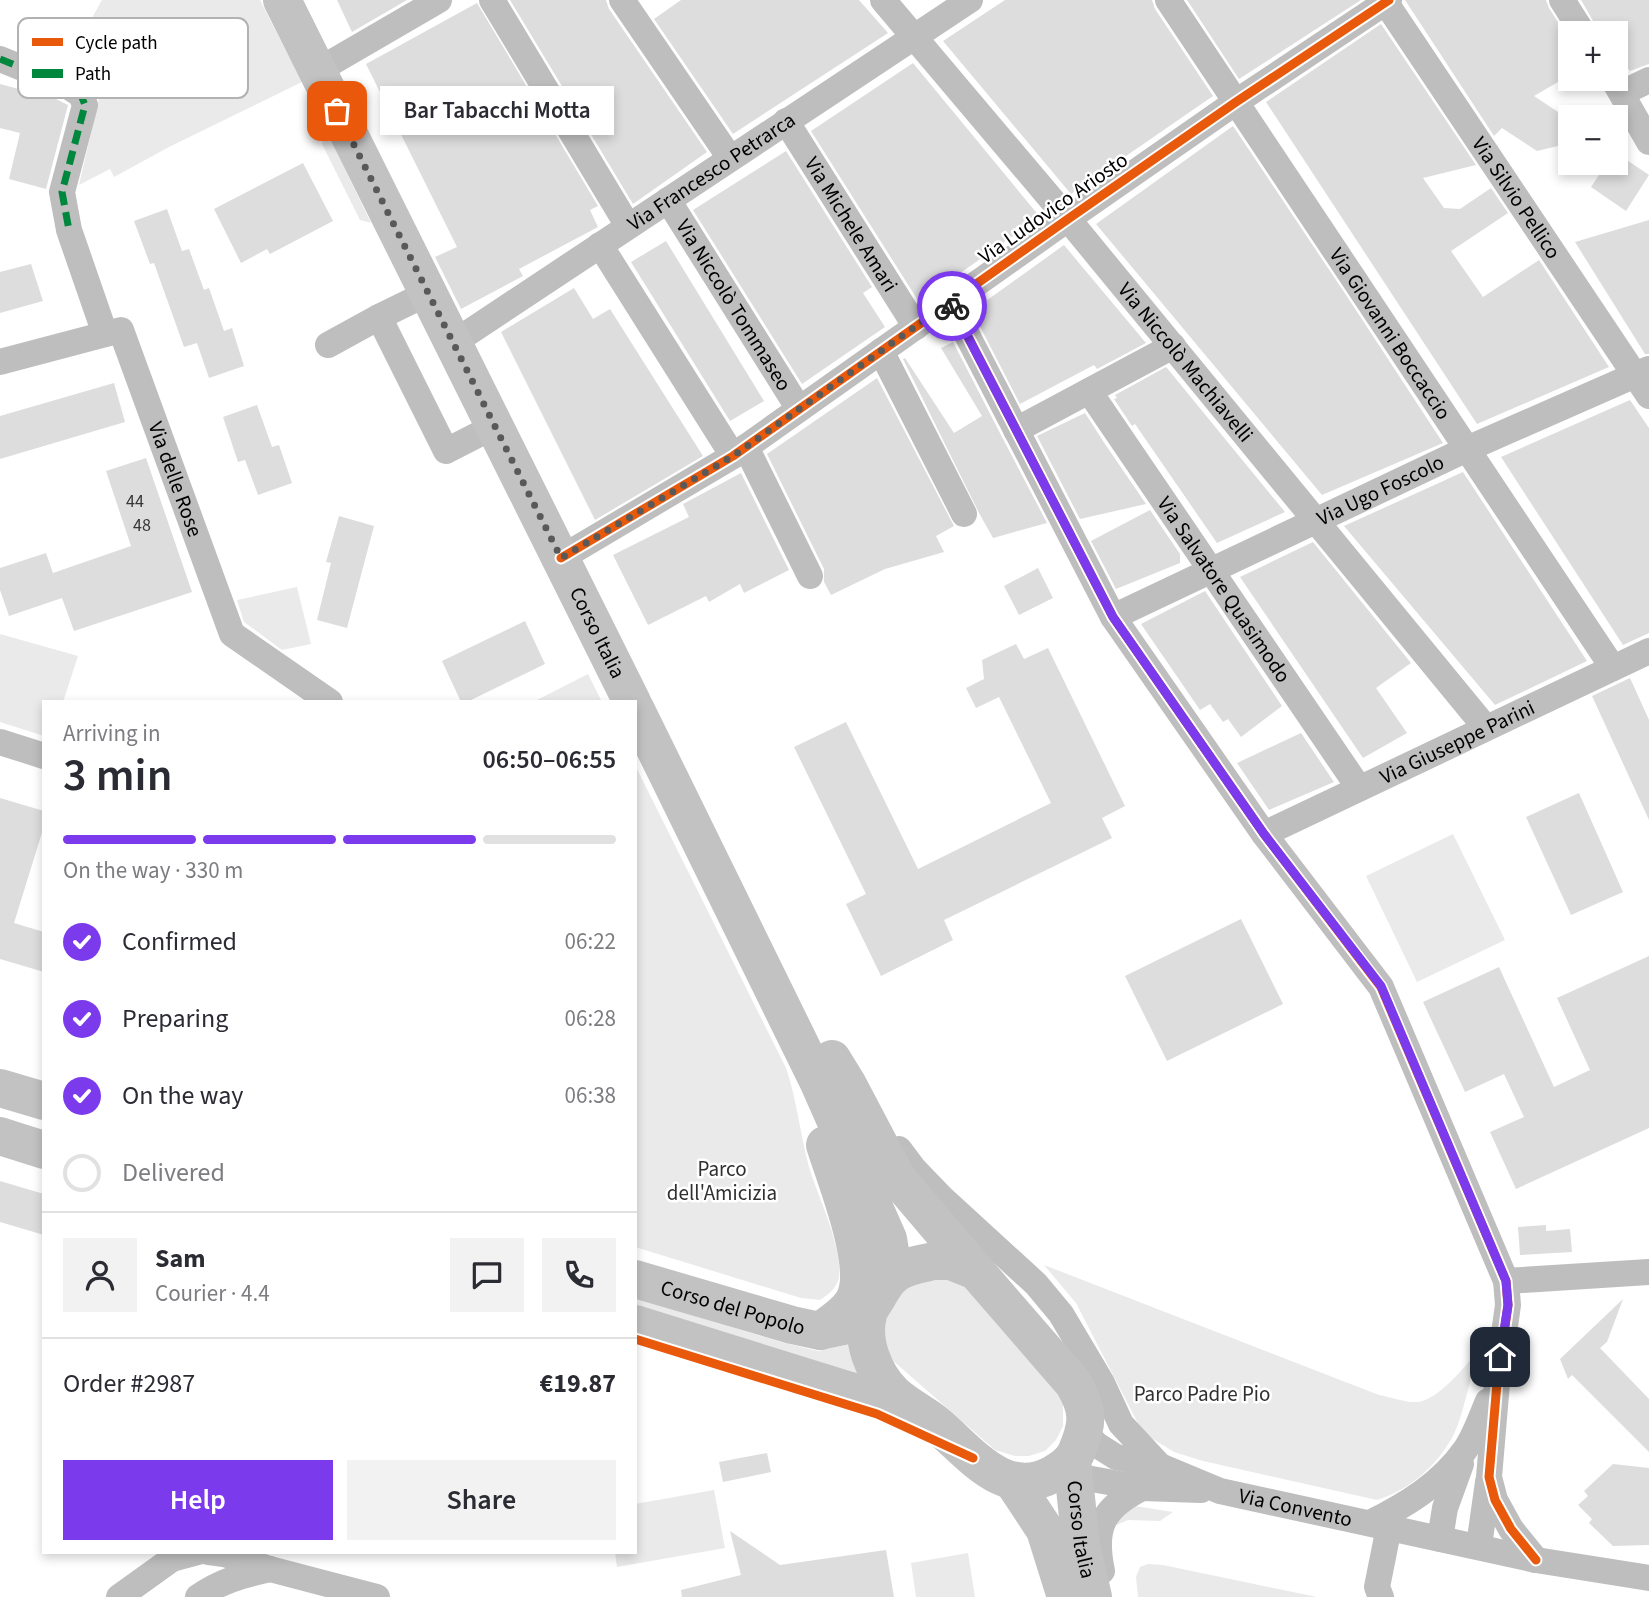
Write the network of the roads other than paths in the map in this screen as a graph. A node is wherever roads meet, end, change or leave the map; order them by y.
1 (282, 0) edge
2 (439, 0) edge
3 (492, 0) edge
4 (622, 0) edge
5 (883, 0) edge
6 (970, 0) edge
7 (1168, 0) edge
8 (1562, 0) edge
9 (1386, 1) edge
10 (1575, 21) edge
11 (914, 37) junction
12 (0, 59) edge
13 (18, 66) edge
14 (317, 71) junction
15 (1649, 80) edge
16 (1628, 84) edge
17 (1620, 91) edge
18 (82, 98) edge
19 (1236, 102) junction
20 (786, 121) junction
21 (1649, 142) edge
22 (730, 158) junction
23 (668, 200) junction
24 (1068, 219) junction
25 (628, 226) junction
26 (600, 245) junction
27 (428, 293) junction
28 (950, 302) junction
29 (379, 317) junction
30 (916, 327) junction
31 (105, 334) junction
32 (453, 343) junction
33 (328, 345) dead end
34 (1172, 346) junction
35 (881, 351) junction
36 (0, 362) edge
37 (1644, 380) edge
38 (1090, 391) junction
39 (799, 410) junction
40 (495, 426) junction
41 (1016, 430) junction
42 (1467, 449) junction
43 (739, 452) junction
44 (964, 514) dead end
45 (1316, 522) junction
46 (561, 558) junction
47 (1212, 571) junction
48 (810, 576) dead end
49 (1113, 617) junction
50 (1646, 662) edge
51 (1613, 668) junction
52 (327, 700) edge
53 (631, 700) edge
54 (637, 712) edge
55 (1486, 728) junction
56 (0, 743) edge
57 (42, 754) edge
58 (1359, 788) junction
59 (1264, 834) junction
60 (834, 1084) junction
61 (0, 1088) edge
62 (42, 1100) edge
63 (0, 1136) edge
64 (42, 1149) edge
65 (976, 1271) junction
66 (1649, 1272) edge
67 (894, 1274) junction
68 (637, 1280) edge
69 (1506, 1281) junction
70 (868, 1314) junction
71 (637, 1325) edge
72 (820, 1331) junction
73 (1497, 1383) junction
74 (936, 1424) junction
75 (1466, 1449) junction
76 (1059, 1466) junction
77 (1160, 1466) junction
78 (1489, 1477) junction
79 (1142, 1488) junction
80 (1220, 1491) junction
81 (1379, 1525) junction
82 (1440, 1539) junction
83 (1479, 1546) junction
84 (191, 1554) edge
85 (224, 1554) edge
86 (1536, 1560) junction
87 (270, 1569) junction
88 (1637, 1584) edge
89 (146, 1587) edge
90 (119, 1597) edge
91 (198, 1597) edge
92 (377, 1597) edge
93 (1066, 1597) edge
94 (1093, 1597) edge
95 (1108, 1597) edge
96 (1381, 1597) edge

1 - 14 main road, Corso Italia
2 - 14 street
3 - 25 street
4 - 22 street
5 - 11 street, Via Niccolò Machiavelli
6 - 11 street, Via Francesco Petrarca
7 - 19 street, Via Giovanni Boccaccio
8 - 10 street
9 - 19 street, Via Ludovico Ariosto
9 - 37 street, Via Silvio Pellico
11 - 20 street, Via Francesco Petrarca
11 - 24 street, Via Niccolò Machiavelli
12 - 13 street
14 - 27 main road, Corso Italia
15 - 16 street
17 - 21 street
18 - 31 street
19 - 24 street, Via Ludovico Ariosto
19 - 42 street, Via Giovanni Boccaccio
20 - 22 street, Via Francesco Petrarca
20 - 30 street, Via Michele Amari
22 - 23 street, Via Francesco Petrarca
23 - 25 street, Via Francesco Petrarca
23 - 39 street, Via Niccolò Tommaseo
24 - 28 street, Via Ludovico Ariosto
24 - 34 street, Via Niccolò Machiavelli
25 - 26 street, Via Francesco Petrarca
26 - 32 street, Via Francesco Petrarca
26 - 43 street
27 - 29 street
27 - 32 main road, Corso Italia
28 - 30 street, Via Ludovico Ariosto
28 - 41 street
29 - 33 street
29 - 40 street
30 - 35 street, Via Ludovico Ariosto
31 - 36 street
31 - 52 street, Via delle Rose
32 - 40 main road, Corso Italia
34 - 38 street
34 - 45 street, Via Niccolò Machiavelli
35 - 39 street, Via Ludovico Ariosto
35 - 44 street
37 - 42 street, Via Ugo Foscolo
38 - 41 street
38 - 47 street, Via Salvatore Quasimodo
39 - 43 street, Via Ludovico Ariosto
40 - 46 main road, Corso Italia
41 - 49 street
42 - 45 street, Via Ugo Foscolo
42 - 51 street, Via Giovanni Boccaccio
43 - 46 street, Via Ludovico Ariosto
43 - 48 street
45 - 47 street, Via Ugo Foscolo
45 - 55 street, Via Niccolò Machiavelli
46 - 53 main road, Corso Italia
47 - 49 street, Via Ugo Foscolo
47 - 58 street, Via Salvatore Quasimodo
49 - 59 street
50 - 51 street, Via Giuseppe Parini
51 - 55 street, Via Giuseppe Parini
54 - 60 main road
55 - 58 street, Via Giuseppe Parini
56 - 57 street
58 - 59 street, Via Giuseppe Parini
59 - 69 street
60 - 65 main road
60 - 67 main road
60 - 72 main road
60 - 77 street
61 - 62 main road
63 - 64 main road
65 - 67 main road
65 - 76 main road
66 - 69 street
67 - 70 main road
68 - 72 main road, Corso del Popolo
69 - 73 street
70 - 72 main road, Corso del Popolo
70 - 74 main road
71 - 74 main road, Corso del Popolo
73 - 75 street
73 - 78 street
74 - 76 main road
75 - 81 street
75 - 82 street
76 - 77 street
76 - 79 street
76 - 93 main road, Corso Italia
76 - 94 main road, Corso Italia
77 - 80 street
78 - 83 street
78 - 86 street
79 - 80 street
79 - 95 street
80 - 81 street, Via Convento
81 - 82 street, Via Convento
81 - 96 street
82 - 83 street, Via Convento
83 - 86 street, Via Convento
84 - 89 street
85 - 87 street
86 - 88 street
87 - 91 street
87 - 92 street
89 - 90 street

